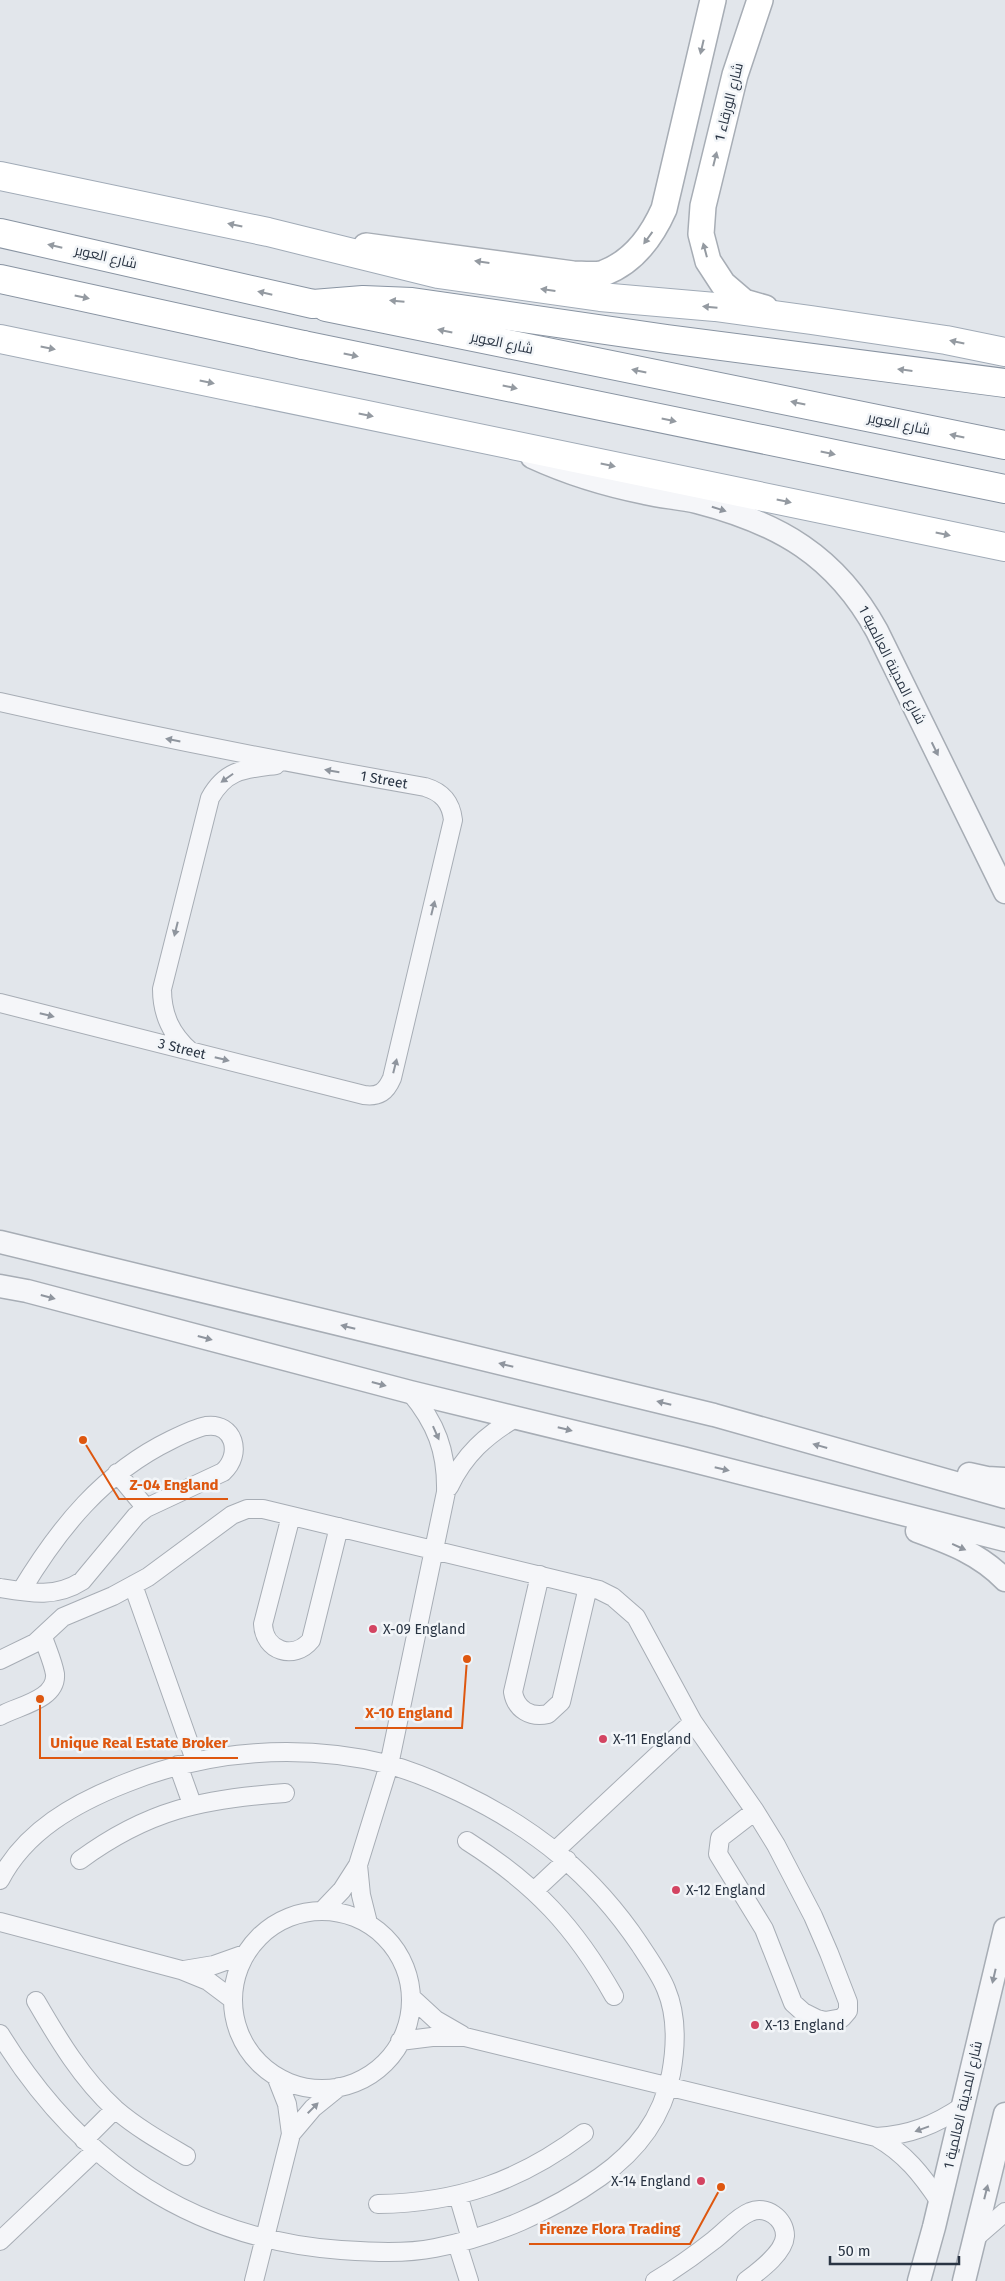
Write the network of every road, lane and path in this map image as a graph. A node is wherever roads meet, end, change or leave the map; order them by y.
1 (713, 0) edge
2 (760, 0) edge
3 (0, 176) edge
4 (268, 232) junction
5 (0, 233) edge
6 (0, 279) edge
7 (313, 304) junction
8 (811, 320) junction
9 (0, 339) edge
10 (1005, 352) edge
11 (1005, 383) edge
12 (509, 444) junction
13 (1005, 445) edge
14 (1005, 489) edge
15 (1005, 547) edge
16 (0, 702) edge
17 (291, 764) junction
18 (1005, 892) edge
19 (0, 1003) edge
20 (190, 1051) junction
21 (364, 1095) joint
22 (0, 1242) edge
23 (0, 1286) edge
24 (410, 1392) junction
25 (517, 1417) junction
26 (867, 1460) junction
27 (117, 1473) junction
28 (1005, 1479) edge
29 (446, 1492) junction
30 (833, 1496) junction
31 (1005, 1497) edge
32 (146, 1508) junction
33 (291, 1516) junction
34 (340, 1527) junction
35 (1005, 1540) edge
36 (434, 1550) junction
37 (540, 1576) junction
38 (1005, 1580) edge
39 (133, 1586) junction
40 (588, 1587) junction
41 (0, 1588) edge
42 (21, 1591) junction
43 (43, 1637) junction
44 (0, 1660) edge
45 (0, 1716) edge
46 (692, 1722) junction
47 (186, 1763) junction
48 (389, 1765) junction
49 (285, 1793) dead end
50 (192, 1804) junction
51 (755, 1811) junction
52 (468, 1841) dead end
53 (562, 1855) junction
54 (80, 1860) dead end
55 (358, 1865) junction
56 (0, 1880) edge
57 (535, 1890) junction
58 (322, 1911) junction
59 (0, 1922) edge
60 (368, 1923) junction
61 (1005, 1929) edge
62 (245, 1954) junction
63 (181, 1970) junction
64 (614, 1996) dead end
65 (411, 1997) junction
66 (232, 1998) junction
67 (36, 2000) dead end
68 (0, 2034) edge
69 (465, 2036) junction
70 (400, 2041) junction
71 (276, 2076) junction
72 (668, 2086) junction
73 (339, 2087) junction
74 (963, 2106) junction
75 (115, 2109) junction
76 (1005, 2115) edge
77 (584, 2133) dead end
78 (291, 2134) junction
79 (876, 2137) junction
80 (89, 2146) junction
81 (186, 2156) dead end
82 (458, 2195) junction
83 (940, 2202) junction
84 (378, 2204) dead end
85 (1005, 2212) edge
86 (266, 2236) junction
87 (974, 2239) junction
88 (0, 2241) edge
89 (463, 2241) junction
90 (254, 2281) edge
91 (469, 2281) edge
92 (655, 2281) edge
93 (746, 2281) edge
94 (919, 2281) edge
95 (964, 2281) edge

1 -> 4 main road
8 -> 2 main road, شارع الورقاء 1
4 -> 3 main road
8 -> 4 main road
7 -> 5 main road, شارع العوير
6 -> 14 main road
11 -> 7 main road
13 -> 7 main road, شارع العوير
10 -> 8 main road
9 -> 12 main road
12 -> 15 main road
12 -> 18 street, شارع المدينة العالمية 1
17 -> 16 street, 1 Street
17 -> 20 street
21 -> 17 street, 1 Street
19 -> 20 street, 3 Street
20 -> 21 street, 3 Street
26 -> 22 street
23 -> 24 street
24 - 25 street
24 -> 29 street
25 - 29 street
25 -> 30 street
26 - 28 street
26 - 31 street
27 - 32 street
27 - 32 street
27 - 42 street
29 - 36 street
30 - 35 street
30 -> 38 street
32 - 42 street
33 - 34 street
33 - 34 street
33 - 39 street
34 - 36 street
36 - 37 street
36 - 48 street
37 - 40 street
37 - 40 street
39 - 43 street
39 - 47 street
40 - 46 street
41 - 42 street
43 - 44 street
43 - 45 street
46 - 51 street
46 - 53 street
47 - 48 street
47 - 50 street
47 - 56 street
48 - 53 street
48 - 55 street
49 - 50 street
50 - 54 street
51 - 51 street
52 - 57 street
53 - 57 street
53 - 72 street
55 - 58 street
55 - 60 street
57 - 64 street
58 - 60 street
58 - 62 street
59 - 63 street
60 - 65 street
61 -> 74 street, شارع المدينة العالمية 1
62 - 63 street
62 - 66 street
63 - 66 street
65 - 69 street
65 - 70 street
66 - 71 street
67 - 75 street
68 - 80 street
69 - 70 street
69 - 72 street
70 - 73 street
71 - 73 street
71 - 78 street
72 - 79 street
72 - 89 street
78 -> 73 street
74 -> 79 street
74 - 83 street, شارع المدينة العالمية 1
75 - 80 street
75 - 81 street
87 -> 76 street
77 - 82 street
78 - 86 street
79 - 83 street
80 - 86 street
80 - 88 street
82 - 84 street
82 - 89 street
83 - 94 street, شارع المدينة العالمية 1
85 - 87 street
86 - 89 street
86 - 90 street
87 - 95 street
89 - 91 street
92 - 93 street

